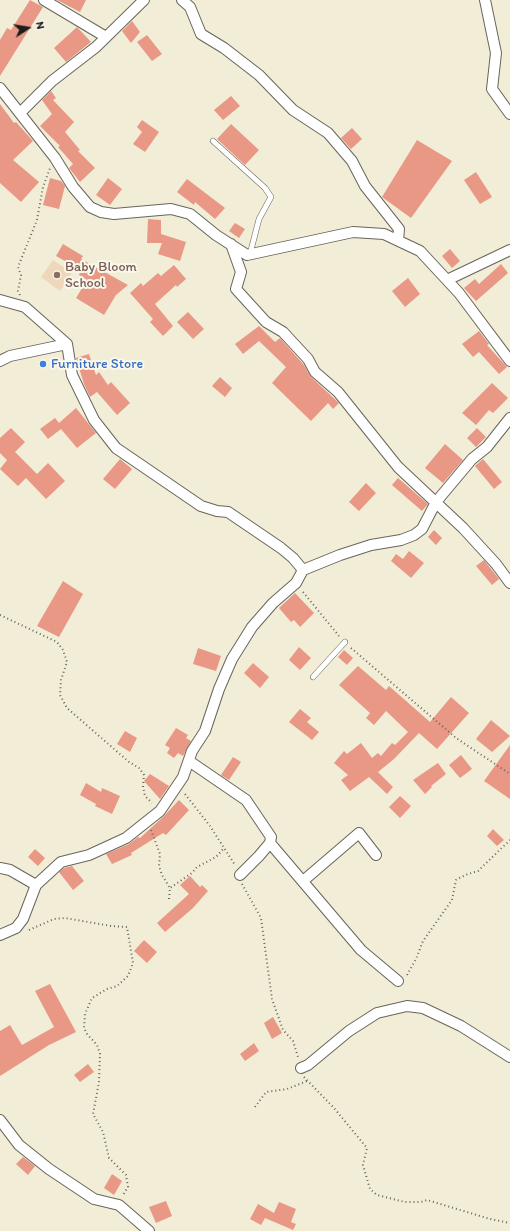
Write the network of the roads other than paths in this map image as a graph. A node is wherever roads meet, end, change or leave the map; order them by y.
1 (44, 0) edge
2 (144, 0) edge
3 (182, 0) edge
4 (485, 0) edge
5 (106, 37) junction
6 (0, 88) edge
7 (20, 113) junction
8 (510, 114) edge
9 (213, 140) dead end
10 (398, 240) junction
11 (231, 244) junction
12 (510, 250) edge
13 (250, 254) junction
14 (447, 280) junction
15 (0, 300) edge
16 (67, 344) junction
17 (0, 361) edge
18 (510, 361) edge
19 (510, 418) edge
20 (436, 502) junction
21 (303, 570) junction
22 (510, 583) edge
23 (345, 642) road end
24 (313, 677) dead end
25 (189, 761) junction
26 (270, 843) junction
27 (376, 855) dead end
28 (0, 868) edge
29 (240, 875) road end
30 (303, 881) junction
31 (36, 885) junction
32 (0, 935) edge
33 (398, 981) road end
34 (510, 1058) edge
35 (301, 1068) road end
36 (0, 1120) edge
37 (149, 1231) edge

1 - 5 street
2 - 5 street
3 - 10 street
4 - 8 street
5 - 7 street
6 - 7 street
7 - 11 street
9 - 13 lane
10 - 13 street
10 - 14 street
11 - 13 street
11 - 20 street
12 - 14 street
14 - 18 street
15 - 16 street
16 - 17 street
16 - 21 street
19 - 20 street
20 - 21 street
20 - 22 street
21 - 25 street
23 - 24 lane
25 - 26 street
25 - 31 street
26 - 29 street
26 - 30 street
27 - 30 street
28 - 31 street
30 - 33 street
31 - 32 street
34 - 35 street
36 - 37 street

